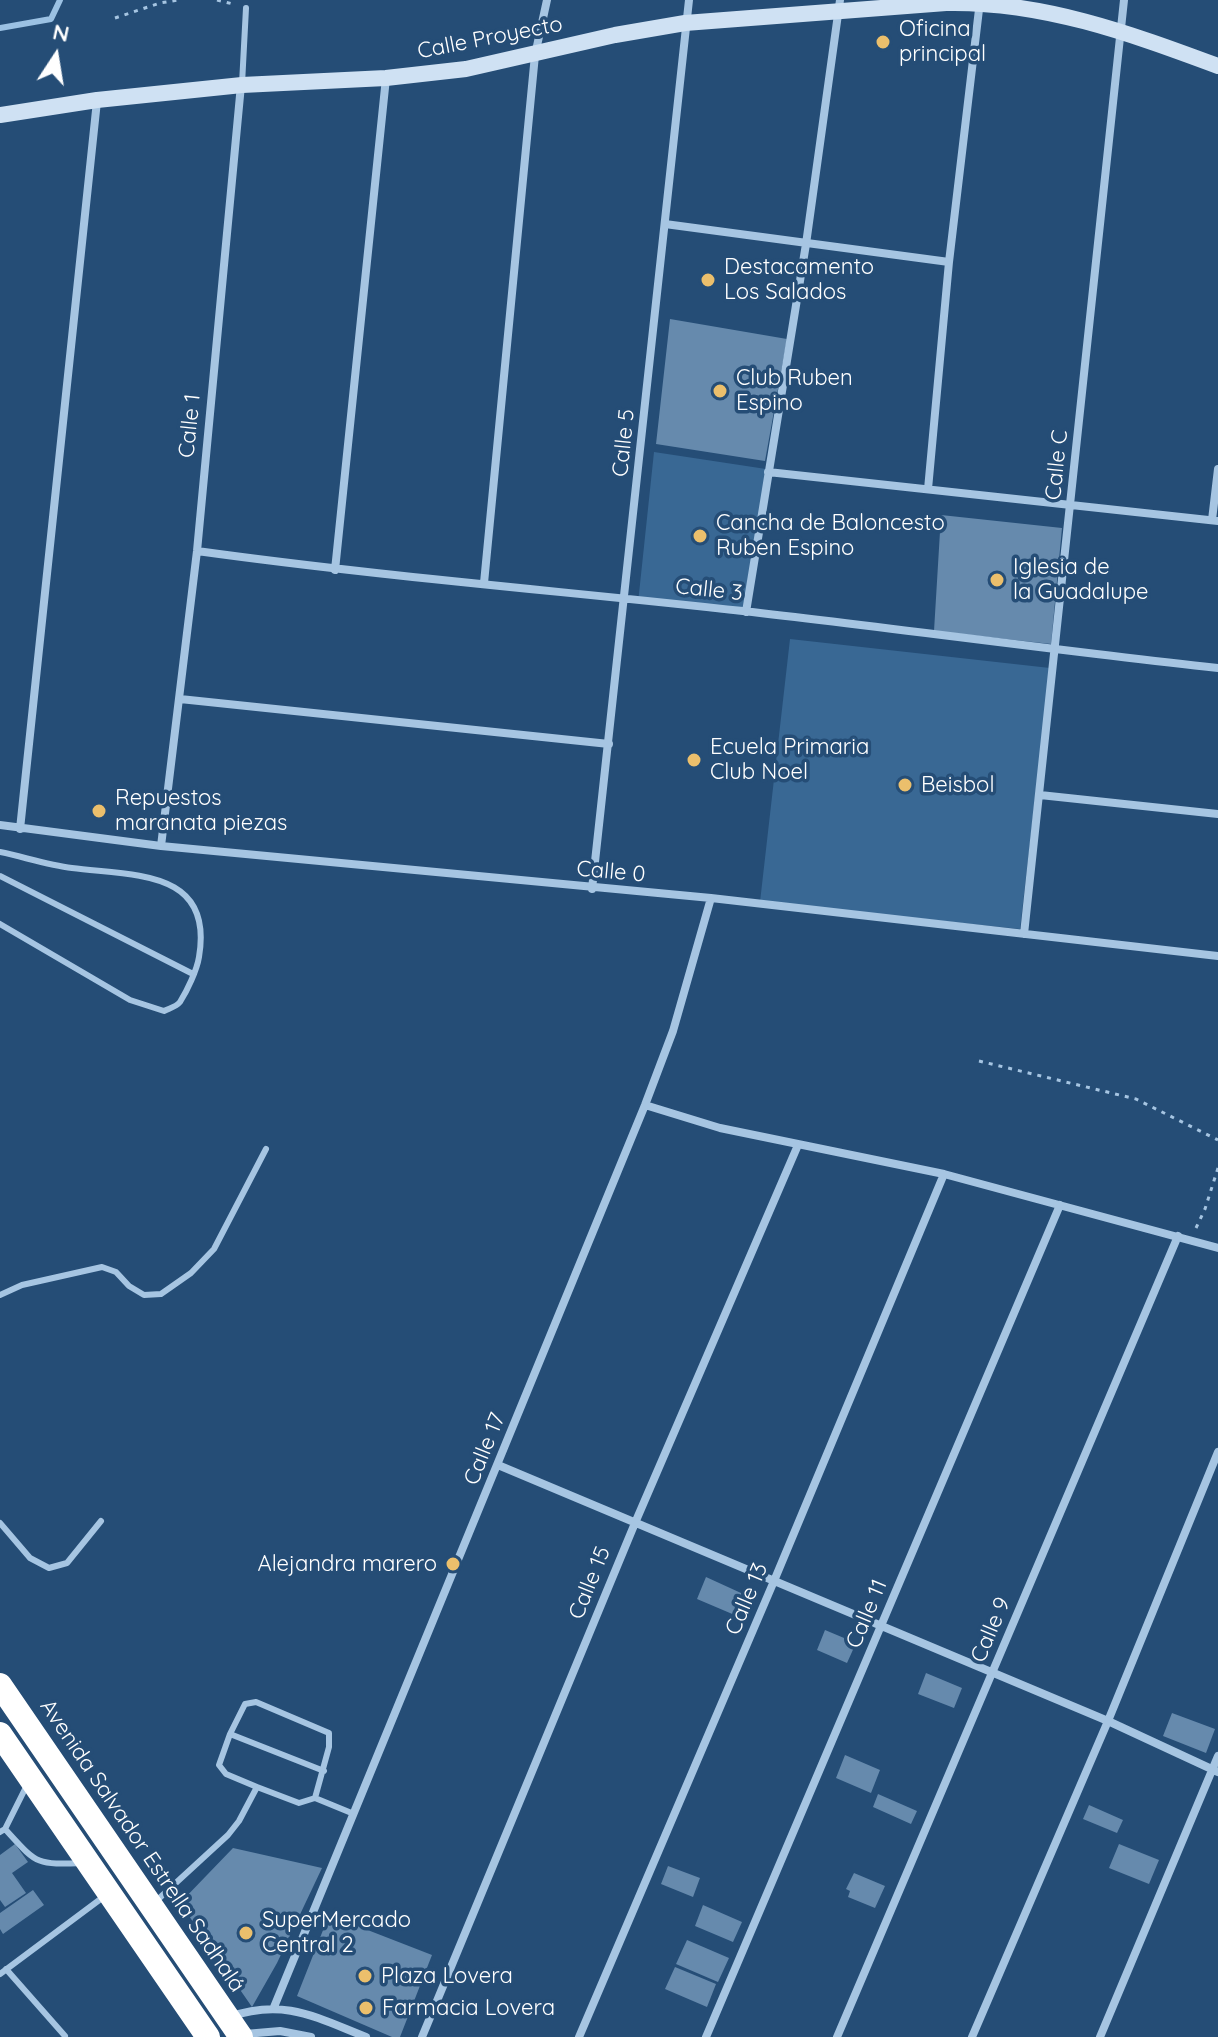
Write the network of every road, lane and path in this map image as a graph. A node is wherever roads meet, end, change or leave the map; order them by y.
1 (178, 0) edge
2 (217, 0) edge
3 (547, 0) edge
4 (689, 0) edge
5 (1124, 0) edge
6 (980, 1) edge
7 (839, 5) edge
8 (246, 8) joint
9 (115, 18) dead end
10 (685, 23) junction
11 (1119, 30) junction
12 (535, 55) junction
13 (1218, 66) edge
14 (386, 78) junction
15 (242, 85) junction
16 (97, 100) junction
17 (0, 115) edge
18 (665, 224) junction
19 (806, 244) junction
20 (949, 262) junction
21 (1218, 469) edge
22 (768, 472) junction
23 (928, 489) junction
24 (1072, 504) junction
25 (1215, 521) edge
26 (197, 551) junction
27 (335, 570) junction
28 (484, 583) junction
29 (625, 599) junction
30 (746, 612) junction
31 (1055, 650) junction
32 (1218, 668) edge
33 (180, 699) junction
34 (609, 744) junction
35 (1040, 795) junction
36 (1218, 814) edge
37 (0, 825) edge
38 (20, 829) junction
39 (161, 846) junction
40 (0, 852) edge
41 (0, 876) edge
42 (592, 889) junction
43 (711, 898) junction
44 (0, 924) edge
45 (1024, 934) junction
46 (1218, 956) edge
47 (193, 974) junction
48 (979, 1061) dead end
49 (645, 1105) junction
50 (1218, 1140) edge
51 (798, 1145) junction
52 (266, 1149) dead end
53 (1218, 1168) edge
54 (944, 1174) junction
55 (1060, 1205) junction
56 (1178, 1236) junction
57 (1188, 1240) junction
58 (1218, 1248) edge
59 (0, 1295) edge
60 (1218, 1452) edge
61 (498, 1465) junction
62 (101, 1521) dead end
63 (0, 1523) edge
64 (635, 1523) junction
65 (774, 1581) junction
66 (881, 1626) junction
67 (993, 1673) junction
68 (0, 1685) edge
69 (7, 1717) edge
70 (1108, 1721) junction
71 (230, 1734) junction
72 (1218, 1756) edge
73 (324, 1771) junction
74 (1215, 1771) edge
75 (30, 1778) junction
76 (257, 1787) junction
77 (315, 1798) junction
78 (354, 1814) junction
79 (2, 1831) edge
80 (89, 1863) junction
81 (109, 1892) junction
82 (151, 1905) junction
83 (3, 1972) edge
84 (274, 2007) junction
85 (237, 2032) edge
86 (206, 2034) edge
87 (65, 2036) edge
88 (311, 2037) edge
89 (366, 2037) edge
90 (422, 2037) edge
91 (579, 2037) edge
92 (706, 2037) edge
93 (837, 2037) edge
94 (972, 2037) edge
95 (1100, 2037) edge

1 - 9 path
2 - 8 path
3 - 12 street
4 - 10 street, Calle 5
5 - 11 street, Calle C
6 - 7 street, Calle Proyecto
6 - 11 street, Calle Proyecto
6 - 20 street
7 - 10 street, Calle Proyecto
7 - 19 street
8 - 15 lane, Calle 1
10 - 12 street, Calle Proyecto
10 - 18 street, Calle 5
11 - 13 street, Calle Proyecto
11 - 24 street, Calle C
12 - 14 street, Calle Proyecto
12 - 28 street
14 - 15 street, Calle Proyecto
14 - 27 street
15 - 16 street, Calle Proyecto
15 - 26 street, Calle 1
16 - 17 street, Calle Proyecto
16 - 38 street
18 - 19 street
18 - 29 street, Calle 5
19 - 20 street
19 - 22 street
20 - 23 street
21 - 25 street
22 - 23 street
22 - 30 street
23 - 24 street
24 - 25 street
24 - 31 street, Calle C
26 - 27 street, Calle 3
26 - 33 street, Calle 1
27 - 28 street, Calle 3
28 - 29 street, Calle 3
29 - 30 street, Calle 3
29 - 34 street, Calle 5
30 - 31 street, Calle 3
31 - 32 street, Calle 3
31 - 35 street, Calle C
33 - 34 street
33 - 39 street, Calle 1
34 - 42 street, Calle 5
35 - 36 street
35 - 45 street, Calle C
37 - 38 street, Calle 0
38 - 39 street, Calle 0
39 - 42 street, Calle 0
40 - 47 lane
41 - 47 lane
42 - 43 street, Calle 0
43 - 45 street, Calle 0
43 - 49 street, Calle 17
44 - 47 lane
45 - 46 street, Calle 0
48 - 50 path
49 - 51 street
49 - 61 street, Calle 17
51 - 54 street
51 - 64 street, Calle 15
52 - 59 lane
53 - 57 path
54 - 55 street
54 - 65 street, Calle 13
55 - 56 street
55 - 66 street, Calle 11
56 - 57 street
56 - 67 street, Calle 9
57 - 58 street
60 - 70 street
61 - 64 street
61 - 78 street, Calle 17
62 - 63 lane
64 - 65 street
64 - 90 street, Calle 15
65 - 66 street
65 - 91 street, Calle 13
66 - 67 street
66 - 92 street, Calle 11
67 - 70 street
67 - 93 street, Calle 9
68 - 69 highway, Avenida Salvador Estrella Sadhalá
69 - 75 highway, Avenida Salvador Estrella Sadhalá
69 - 82 highway, Avenida Salvador Estrella Sadhalá
70 - 74 street
70 - 94 street
71 - 73 lane
71 - 73 lane
71 - 76 lane
72 - 74 street
73 - 77 lane
74 - 95 street
75 - 79 lane
75 - 80 highway, Avenida Salvador Estrella Sadhalá
76 - 77 lane
76 - 82 lane
77 - 78 lane
78 - 84 street, Calle 17
79 - 80 lane
80 - 81 highway, Avenida Salvador Estrella Sadhalá
81 - 83 lane
81 - 86 highway, Avenida Salvador Estrella Sadhalá
82 - 85 highway, Avenida Salvador Estrella Sadhalá
83 - 87 lane
84 - 85 street
84 - 89 street
85 - 86 street
85 - 88 street

